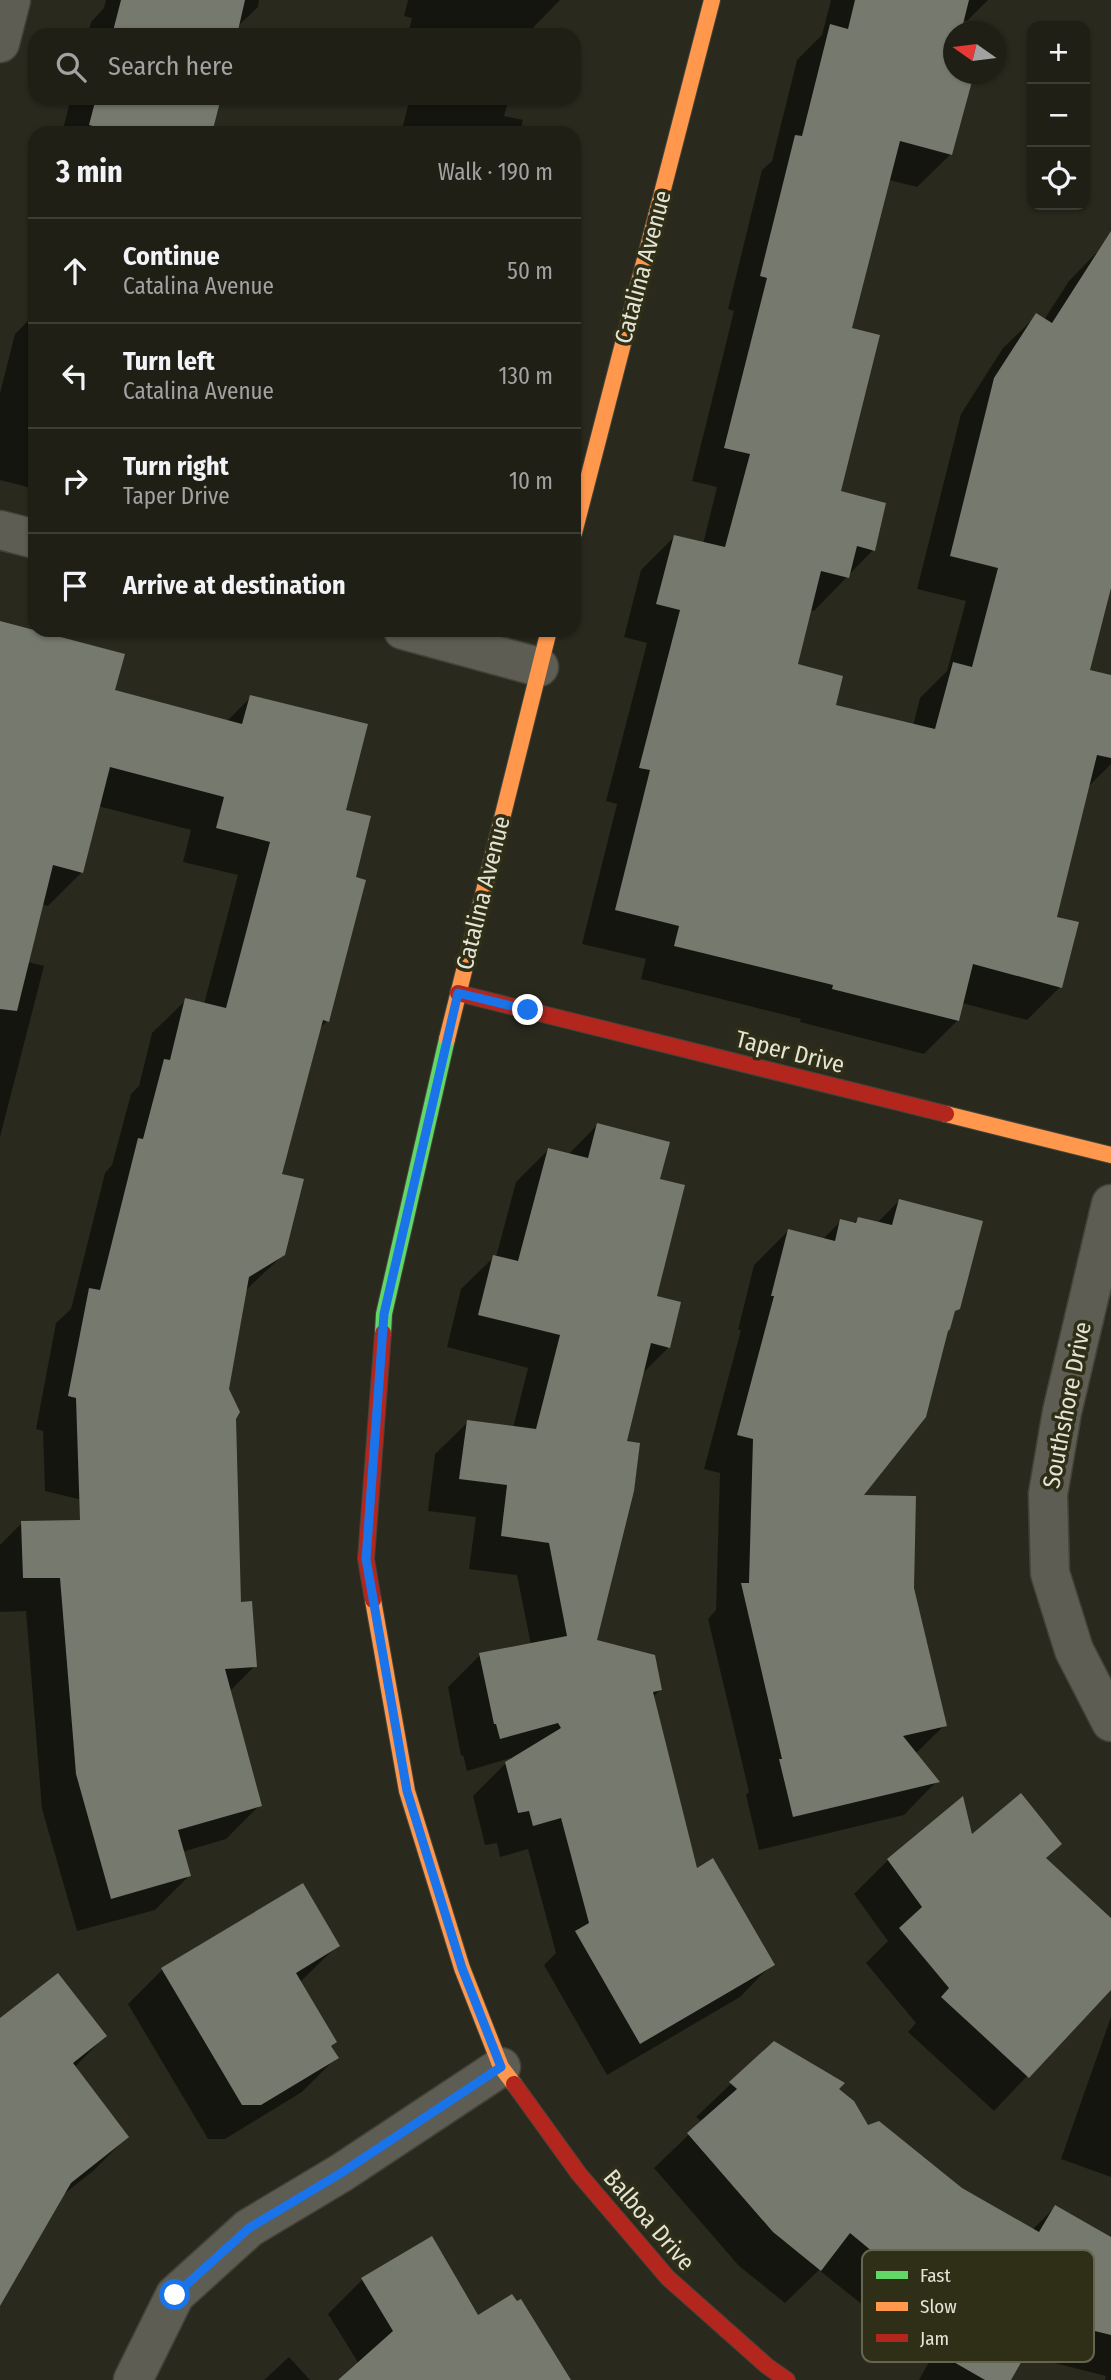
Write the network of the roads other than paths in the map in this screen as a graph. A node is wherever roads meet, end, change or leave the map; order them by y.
1 (11, 0) edge
2 (712, 0) edge
3 (0, 43) edge
4 (581, 506) edge
5 (0, 530) edge
6 (28, 537) edge
7 (429, 637) edge
8 (547, 637) edge
9 (539, 667) junction
10 (458, 993) junction
11 (1111, 1155) edge
12 (1111, 1205) edge
13 (1111, 1722) edge
14 (501, 2067) junction
15 (133, 2380) edge
16 (787, 2380) edge

1 - 3 street
2 - 4 street, Catalina Avenue
5 - 6 street
7 - 9 street
8 - 9 street, Catalina Avenue
9 - 10 street, Catalina Avenue
10 - 11 street, Taper Drive
10 - 14 street, Catalina Avenue
12 - 13 street, Southshore Drive
14 - 15 street
14 - 16 street, Balboa Drive

